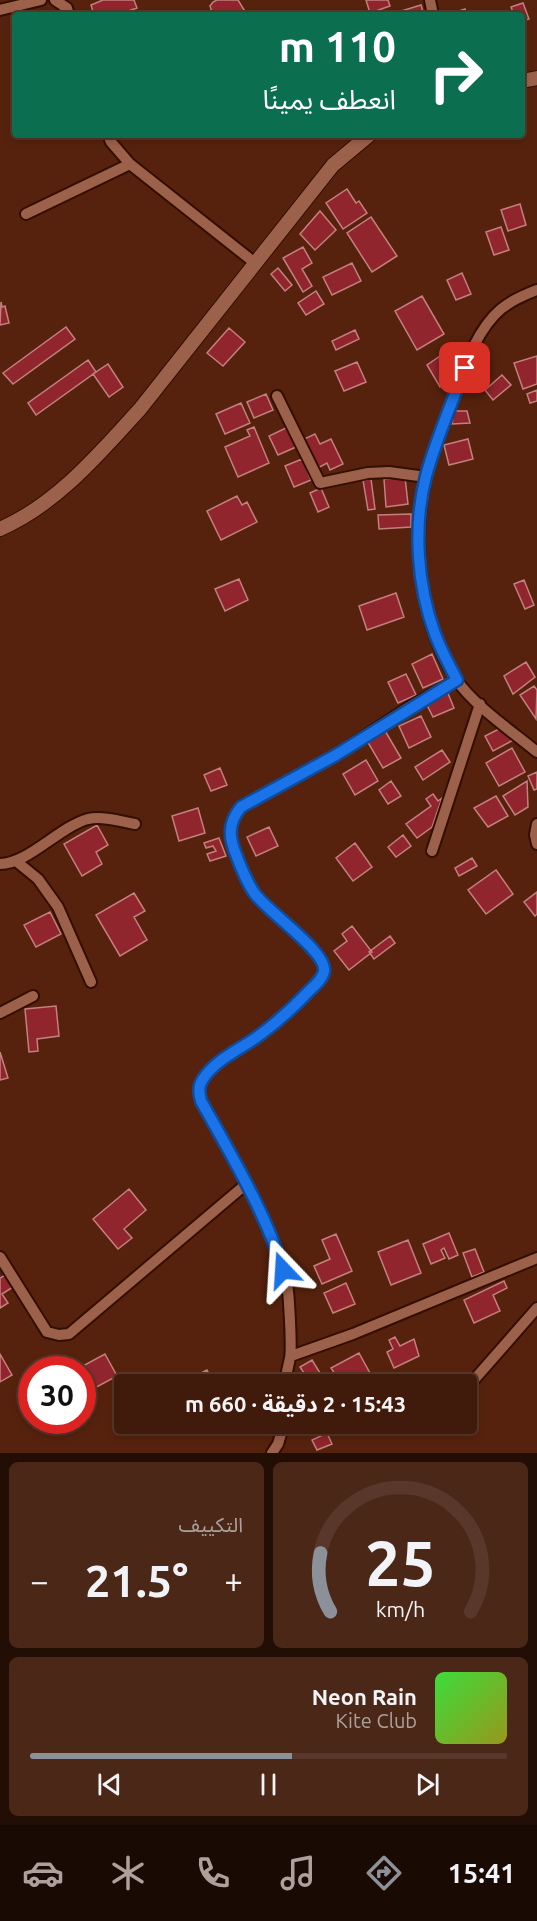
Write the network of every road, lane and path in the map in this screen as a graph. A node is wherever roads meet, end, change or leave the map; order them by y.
1 (42, 0) edge
2 (55, 0) edge
3 (0, 10) edge
4 (68, 12) edge
5 (109, 138) edge
6 (365, 138) edge
7 (130, 164) junction
8 (26, 214) dead end
9 (255, 263) junction
10 (537, 290) edge
11 (277, 396) dead end
12 (426, 477) junction
13 (0, 529) edge
14 (457, 680) junction
15 (480, 704) junction
16 (537, 752) edge
17 (135, 824) dead end
18 (537, 824) edge
19 (537, 844) edge
20 (432, 851) dead end
21 (16, 861) junction
22 (0, 864) edge
23 (92, 982) dead end
24 (33, 996) dead end
25 (0, 1013) edge
26 (245, 1185) junction
27 (0, 1257) edge
28 (537, 1258) edge
29 (537, 1308) edge
30 (291, 1356) junction
31 (286, 1374) edge
32 (477, 1376) edge
33 (280, 1434) edge
34 (275, 1449) edge
35 (286, 1453) edge

1 - 3 street
2 - 4 street
5 - 7 street
6 - 9 street
7 - 8 street
7 - 9 street
9 - 13 street
10 - 12 street
11 - 12 street
12 - 14 street
14 - 15 street
14 - 26 street
15 - 16 street
15 - 20 street
17 - 21 street
18 - 19 street
21 - 22 street
21 - 23 street
24 - 25 street
26 - 27 street
26 - 30 street
28 - 30 street
29 - 32 street
30 - 31 street
33 - 34 street
34 - 35 street

